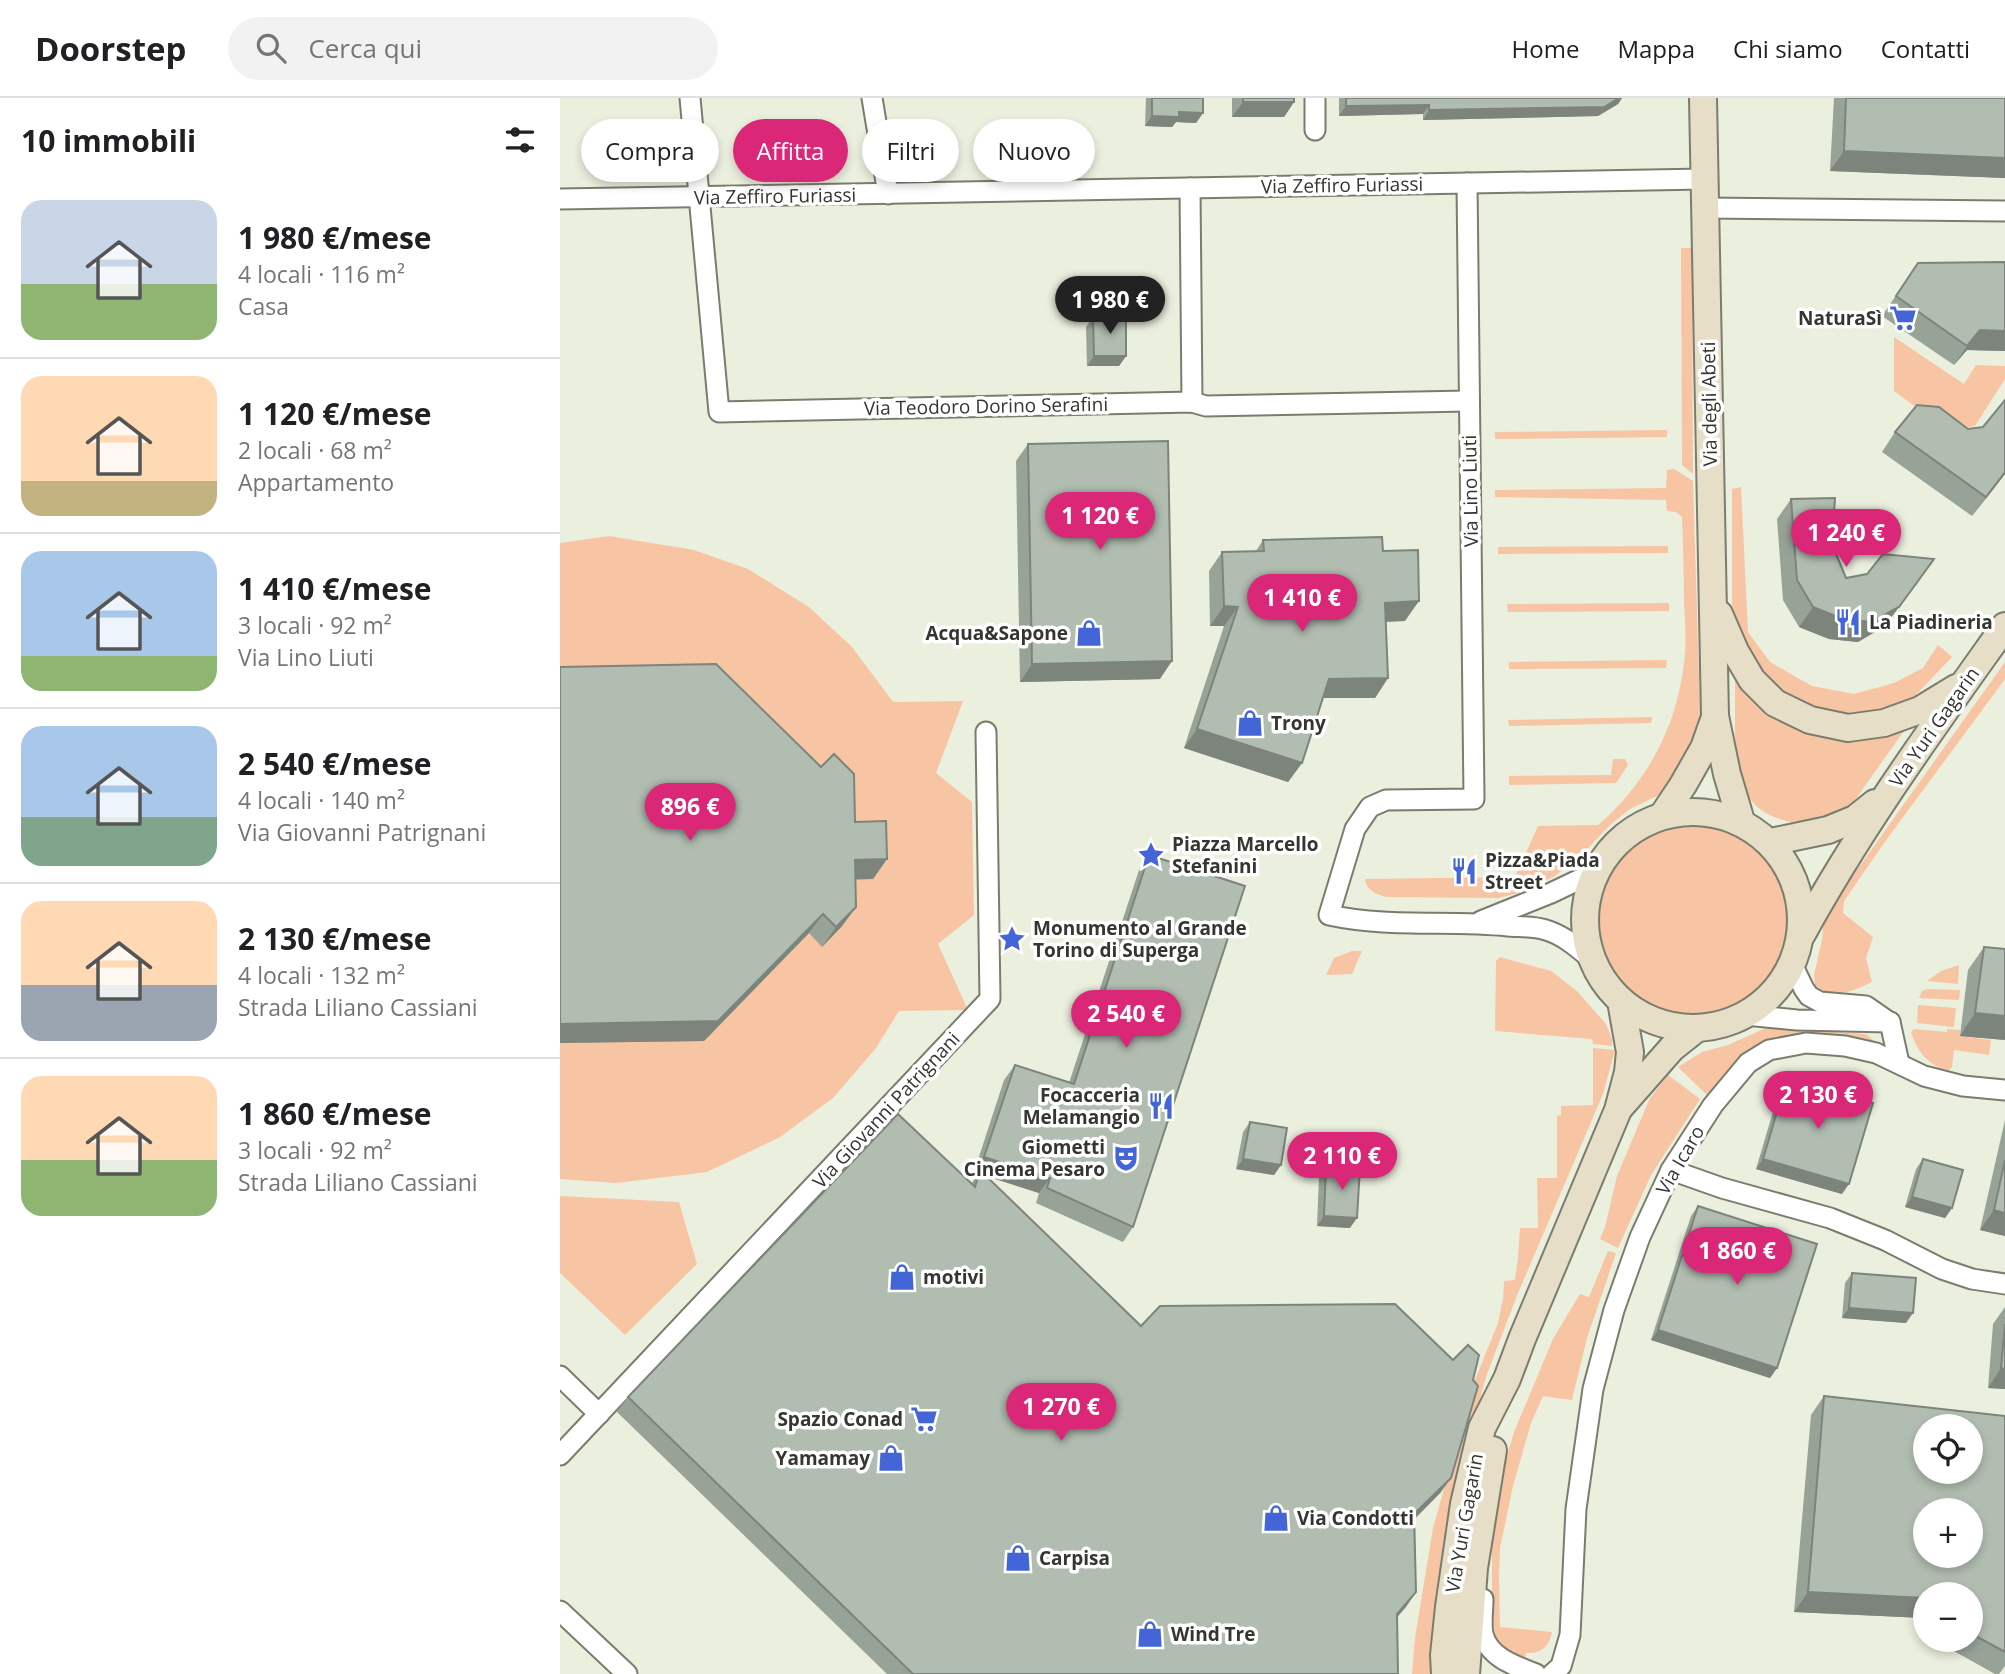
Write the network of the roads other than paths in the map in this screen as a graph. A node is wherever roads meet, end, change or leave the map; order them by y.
1 (690, 98) edge
2 (872, 98) edge
3 (1315, 98) edge
4 (1703, 98) edge
5 (1315, 130) dead end
6 (1704, 179) junction
7 (1467, 183) junction
8 (1190, 188) junction
9 (888, 194) junction
10 (699, 197) junction
11 (560, 199) edge
12 (1705, 208) junction
13 (2005, 211) edge
14 (1469, 401) junction
15 (1192, 402) junction
16 (1713, 600) junction
17 (2005, 626) edge
18 (1965, 683) junction
19 (1715, 716) junction
20 (986, 732) dead end
21 (1888, 794) junction
22 (1663, 815) junction
23 (1741, 821) junction
24 (1771, 842) junction
25 (1595, 872) junction
26 (1476, 923) junction
27 (1801, 936) junction
28 (1591, 959) junction
29 (1792, 964) junction
30 (1621, 1002) junction
31 (1746, 1015) junction
32 (1890, 1023) junction
33 (1696, 1029) junction
34 (1899, 1063) junction
35 (2005, 1090) edge
36 (1618, 1110) junction
37 (1671, 1170) junction
38 (2005, 1284) edge
39 (560, 1377) edge
40 (1507, 1379) junction
41 (598, 1414) junction
42 (560, 1455) edge
43 (1474, 1568) junction
44 (560, 1611) edge
45 (627, 1674) edge
46 (1445, 1674) edge
47 (1466, 1674) edge
48 (1536, 1674) edge
49 (1552, 1674) edge

1 - 10 street
2 - 9 street
3 - 5 street
4 - 6 main road, Via degli Abeti
6 - 7 street, Via Zeffiro Furiassi
6 - 12 main road, Via degli Abeti
7 - 8 street, Via Zeffiro Furiassi
7 - 14 street, Via Lino Liuti
8 - 9 street, Via Zeffiro Furiassi
8 - 15 street
9 - 10 street, Via Zeffiro Furiassi
10 - 11 street, Via Zeffiro Furiassi
10 - 15 street, Via Teodoro Dorino Serafini
12 - 13 street
12 - 16 main road, Via degli Abeti
14 - 15 street, Via Teodoro Dorino Serafini
14 - 26 street, Via Lino Liuti
16 - 18 main road, Via degli Abeti
16 - 19 main road, Via degli Abeti
17 - 18 main road, Via Yuri Gagarin
18 - 21 main road, Via Yuri Gagarin
19 - 22 main road, Via degli Abeti
19 - 23 main road, Via degli Abeti
20 - 41 street, Via Giovanni Patrignani
21 - 24 main road, Via Yuri Gagarin
21 - 27 main road, Via Yuri Gagarin
22 - 23 main road, Via Yuri Gagarin
22 - 25 main road, Via Yuri Gagarin
23 - 24 main road, Via Yuri Gagarin
24 - 27 main road, Via Yuri Gagarin
25 - 26 street
25 - 28 main road, Via Yuri Gagarin
26 - 28 street
27 - 29 main road, Via Yuri Gagarin
28 - 30 main road, Via Yuri Gagarin
29 - 31 main road, Via Yuri Gagarin
29 - 32 street
30 - 33 main road, Via Yuri Gagarin
30 - 36 main road, Via Yuri Gagarin
31 - 32 street
31 - 33 main road, Via Yuri Gagarin
32 - 34 street
33 - 36 main road, Via Yuri Gagarin
34 - 35 street, Via Icaro
34 - 37 street, Via Icaro
36 - 40 main road, Via Yuri Gagarin
37 - 38 street
37 - 49 street, Via Icaro
39 - 41 street
40 - 43 main road, Via Yuri Gagarin
40 - 46 main road, Via Yuri Gagarin
41 - 42 street, Via Giovanni Patrignani
43 - 47 main road, Via Yuri Gagarin
43 - 48 street, Via Yuri Gagarin
44 - 45 street

